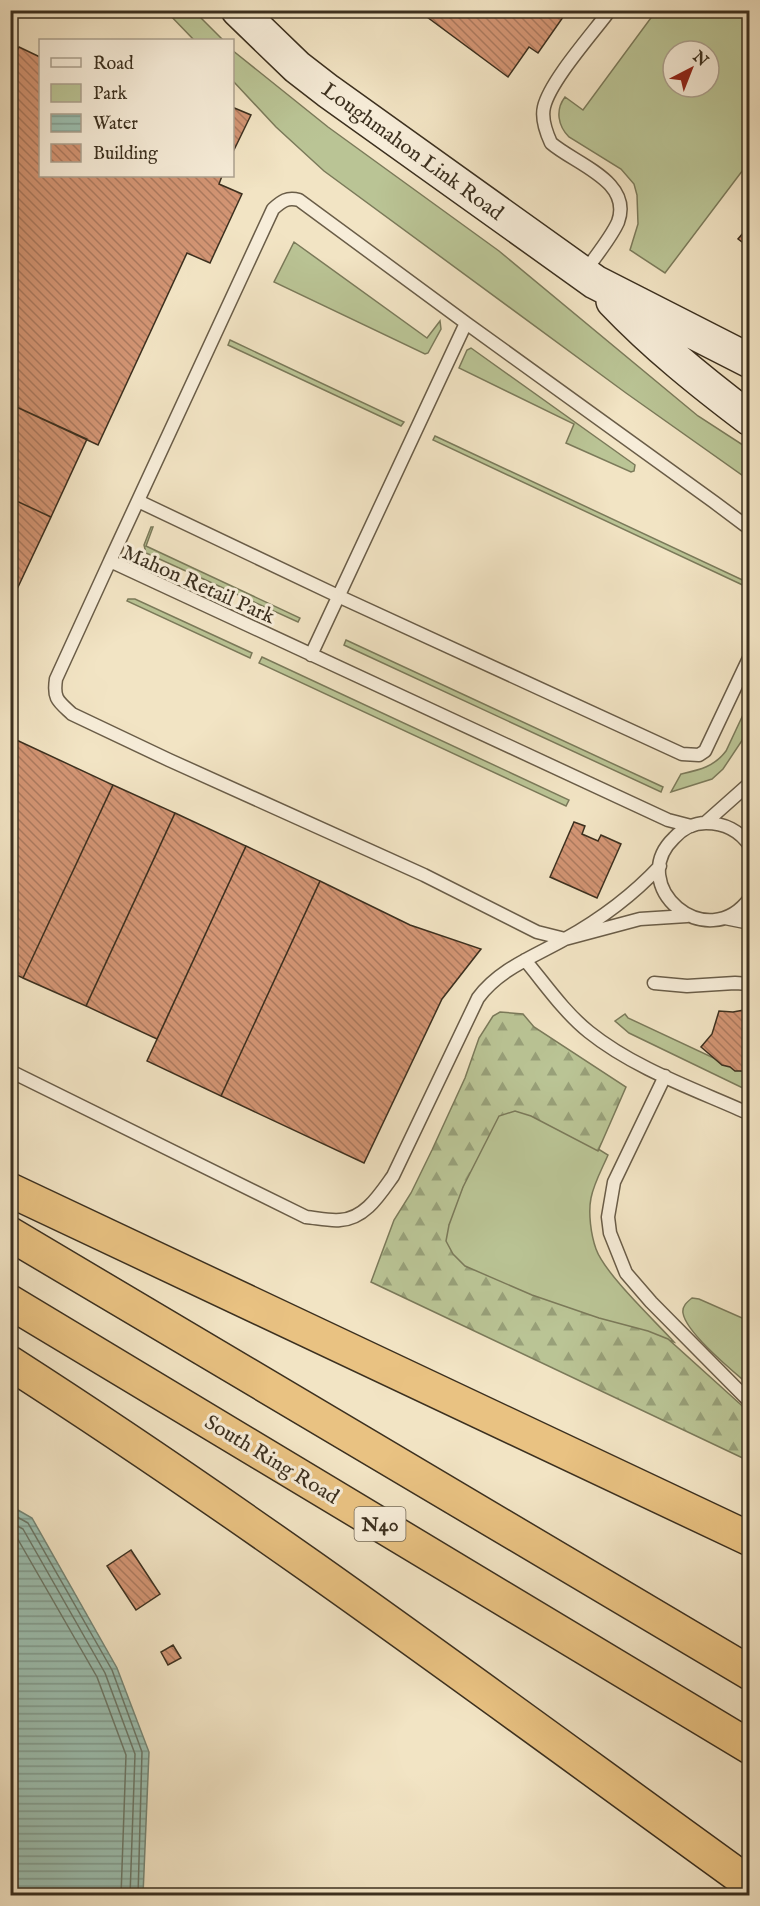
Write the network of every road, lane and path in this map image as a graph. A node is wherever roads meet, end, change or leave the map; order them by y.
1 (238, 10) edge
2 (610, 10) edge
3 (589, 278) junction
4 (466, 323) junction
5 (750, 361) edge
6 (750, 419) edge
7 (138, 501) junction
8 (750, 529) edge
9 (110, 561) junction
10 (338, 596) junction
11 (311, 655) junction
12 (750, 656) edge
13 (750, 783) edge
14 (705, 823) junction
15 (691, 826) junction
16 (750, 846) edge
17 (660, 866) junction
18 (750, 898) edge
19 (687, 916) junction
20 (725, 918) junction
21 (750, 923) edge
22 (565, 939) junction
23 (525, 960) junction
24 (654, 982) dead end
25 (750, 984) edge
26 (10, 1071) edge
27 (666, 1076) junction
28 (750, 1114) edge
29 (10, 1190) edge
30 (10, 1234) edge
31 (10, 1302) edge
32 (10, 1349) edge
33 (10, 1363) edge
34 (750, 1402) edge
35 (120, 1433) junction
36 (750, 1539) edge
37 (750, 1673) edge
38 (750, 1747) edge
39 (750, 1884) edge

1 - 3 main road, Loughmahon Link Road
2 - 3 lane
3 - 5 main road, Loughmahon Link Road
3 - 6 main road, Loughmahon Link Road
4 - 7 lane
4 - 8 lane
4 - 10 lane
7 - 9 lane
7 - 10 lane
9 - 11 lane, Mahon Retail Park
9 - 22 lane, Mahon Retail Park
10 - 11 lane
10 - 12 lane
11 - 15 lane, Mahon Retail Park
13 - 14 lane
14 - 15 lane
14 - 16 lane
15 - 17 lane
17 - 19 lane
17 - 22 lane
18 - 20 lane
19 - 20 lane
19 - 22 lane
20 - 21 lane
22 - 23 lane
23 - 26 lane
23 - 27 lane
24 - 25 lane
27 - 28 lane
27 - 34 lane
29 - 36 highway
30 - 37 highway
31 - 38 highway, South Ring Road / N40
32 - 35 highway
33 - 35 highway
35 - 39 highway

